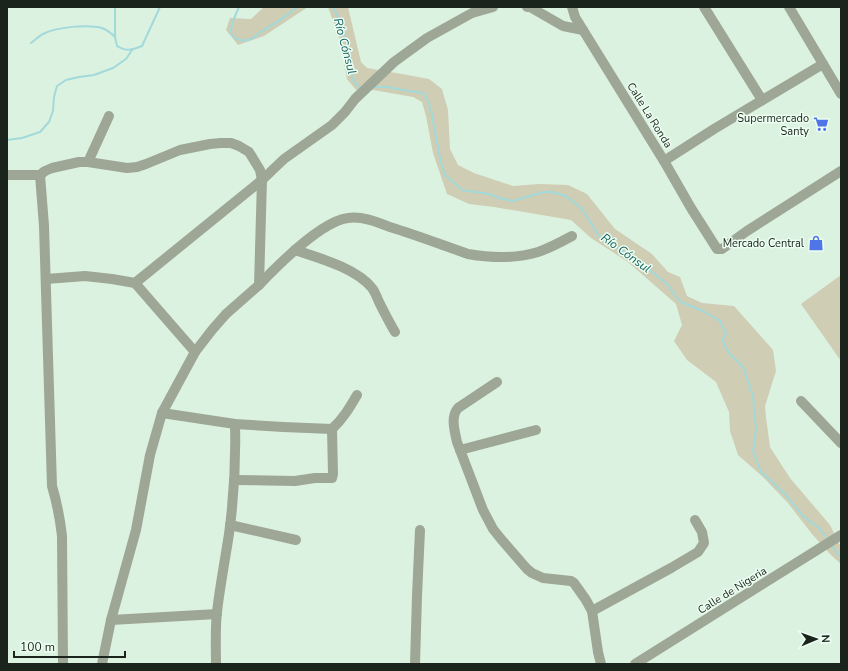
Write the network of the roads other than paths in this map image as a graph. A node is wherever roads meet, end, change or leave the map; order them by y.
1 (493, 7) edge
2 (527, 7) edge
3 (572, 7) edge
4 (706, 7) edge
5 (789, 7) edge
6 (575, 17) junction
7 (563, 26) junction
8 (583, 30) junction
9 (823, 64) junction
10 (841, 94) edge
11 (762, 100) junction
12 (109, 116) dead end
13 (664, 161) junction
14 (88, 162) junction
15 (841, 171) edge
16 (7, 175) edge
17 (40, 175) junction
18 (262, 180) junction
19 (572, 236) dead end
20 (295, 250) junction
21 (46, 279) junction
22 (135, 283) junction
23 (259, 285) junction
24 (395, 332) dead end
25 (195, 352) junction
26 (497, 382) dead end
27 (357, 395) dead end
28 (801, 401) dead end
29 (162, 413) junction
30 (235, 424) junction
31 (332, 429) junction
32 (536, 430) dead end
33 (841, 443) edge
34 (460, 450) junction
35 (234, 480) junction
36 (695, 520) dead end
37 (230, 525) junction
38 (420, 530) dead end
39 (841, 535) edge
40 (296, 540) dead end
41 (592, 611) junction
42 (217, 614) junction
43 (111, 620) junction
44 (63, 664) edge
45 (102, 664) edge
46 (216, 664) edge
47 (415, 664) edge
48 (601, 664) edge
49 (635, 664) edge

1 - 18 street
2 - 7 street
3 - 6 street, Calle La Ronda
4 - 11 street
5 - 9 street
6 - 7 street
6 - 8 street, Calle La Ronda
7 - 8 street
8 - 13 street, Calle La Ronda
9 - 10 street
9 - 11 street
11 - 13 street
12 - 14 street
13 - 15 street, Calle La Ronda
14 - 17 street
14 - 18 street
16 - 17 street
17 - 21 street
18 - 22 street
18 - 23 street
19 - 20 street
20 - 23 street
20 - 24 street
21 - 22 street
21 - 44 street
22 - 25 street
23 - 25 street
25 - 29 street
26 - 34 street
27 - 31 street
28 - 33 street
29 - 30 street
29 - 43 street
30 - 31 street
30 - 35 street
31 - 35 street
32 - 34 street
34 - 41 street
35 - 37 street
36 - 41 street
37 - 40 street
37 - 42 street
38 - 47 street
39 - 49 street, Calle de Nigeria
41 - 48 street
42 - 43 street
42 - 46 street
43 - 45 street

